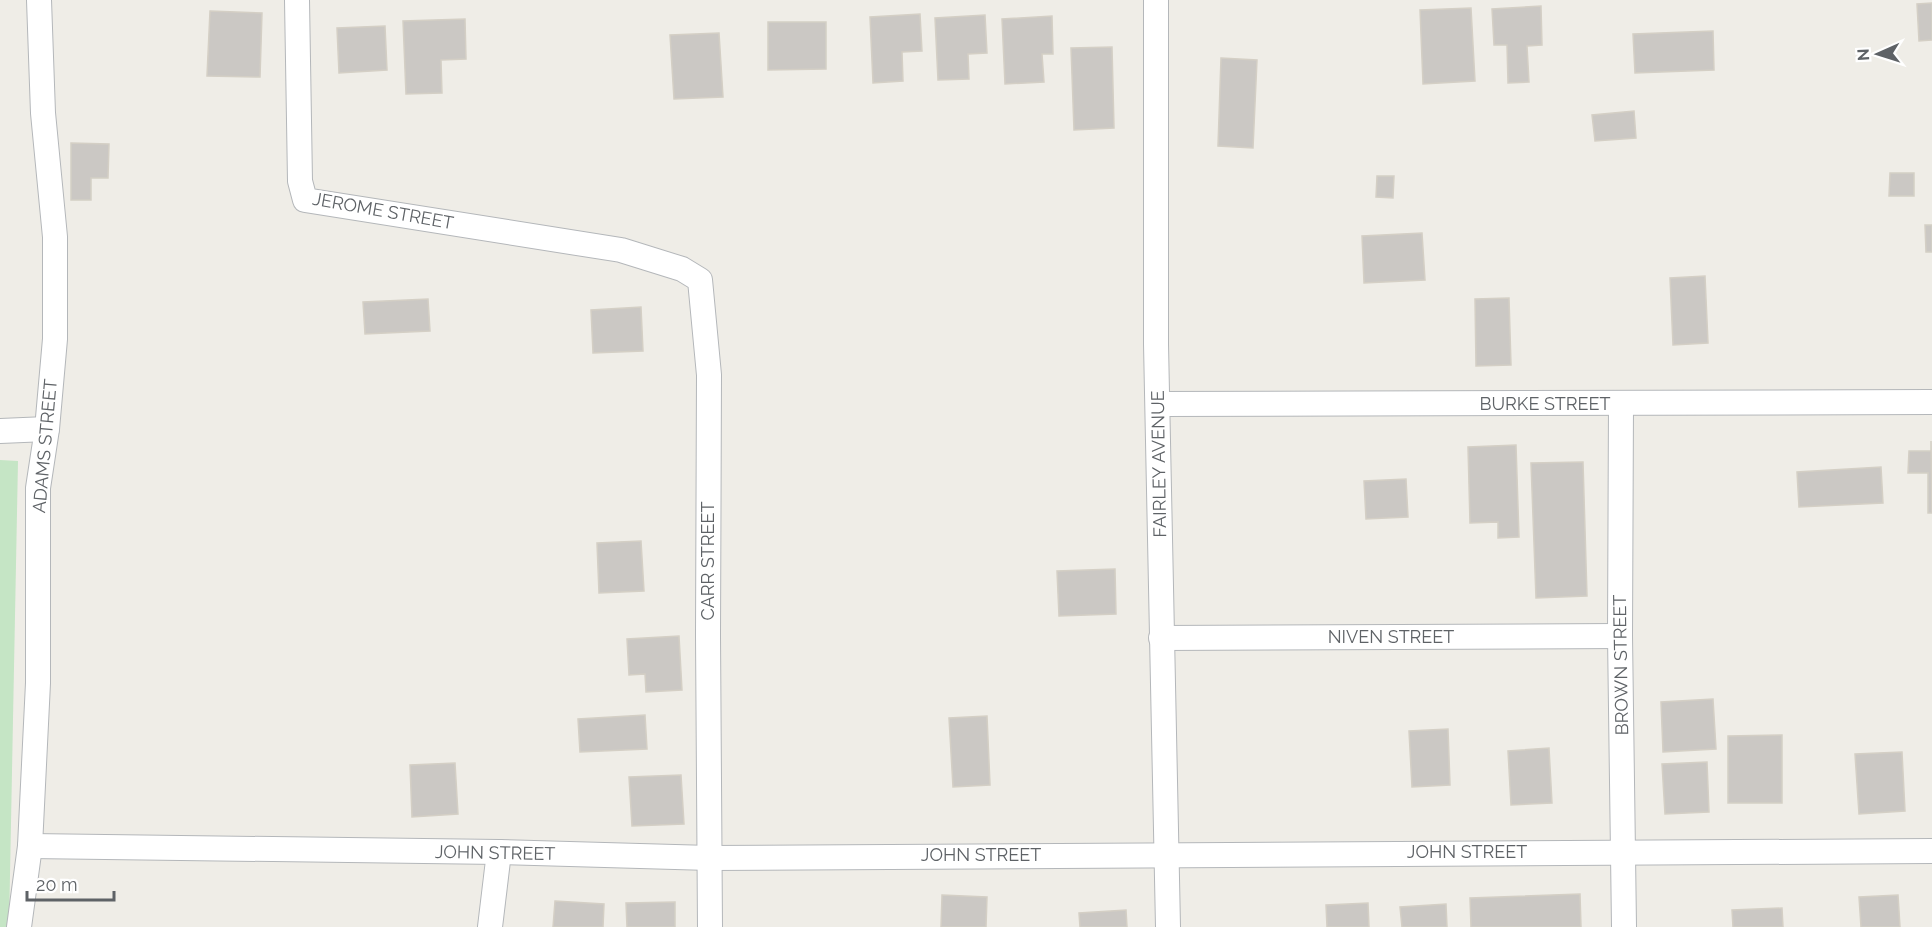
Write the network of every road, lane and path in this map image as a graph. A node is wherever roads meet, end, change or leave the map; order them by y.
1 (39, 0) edge
2 (297, 0) edge
3 (1156, 0) edge
4 (621, 250) joint
5 (1932, 402) edge
6 (1158, 404) junction
7 (1621, 404) junction
8 (47, 429) junction
9 (0, 431) edge
10 (1620, 636) junction
11 (1161, 638) junction
12 (30, 846) junction
13 (1623, 851) junction
14 (1932, 851) edge
15 (499, 852) junction
16 (1167, 854) junction
17 (710, 858) junction
18 (18, 927) edge
19 (490, 927) edge
20 (710, 927) edge
21 (1168, 927) edge
22 (1623, 927) edge

1 - 8 street, ADAMS STREET
2 - 4 street, JEROME STREET
3 - 6 street, FAIRLEY AVENUE
4 - 17 street, CARR STREET
5 - 7 street, BURKE STREET
6 - 7 street, BURKE STREET
6 - 11 street, FAIRLEY AVENUE
7 - 10 street, BROWN STREET
8 - 9 street
8 - 12 street, ADAMS STREET
10 - 11 street, NIVEN STREET
10 - 13 street, BROWN STREET
11 - 16 street, FAIRLEY AVENUE
12 - 15 street, JOHN STREET
12 - 18 street, ADAMS STREET
13 - 14 street, JOHN STREET
13 - 16 street, JOHN STREET
13 - 22 street, BROWN STREET
15 - 17 street, JOHN STREET
15 - 19 street
16 - 17 street, JOHN STREET
16 - 21 street, FAIRLEY AVENUE
17 - 20 street, CARR STREET

